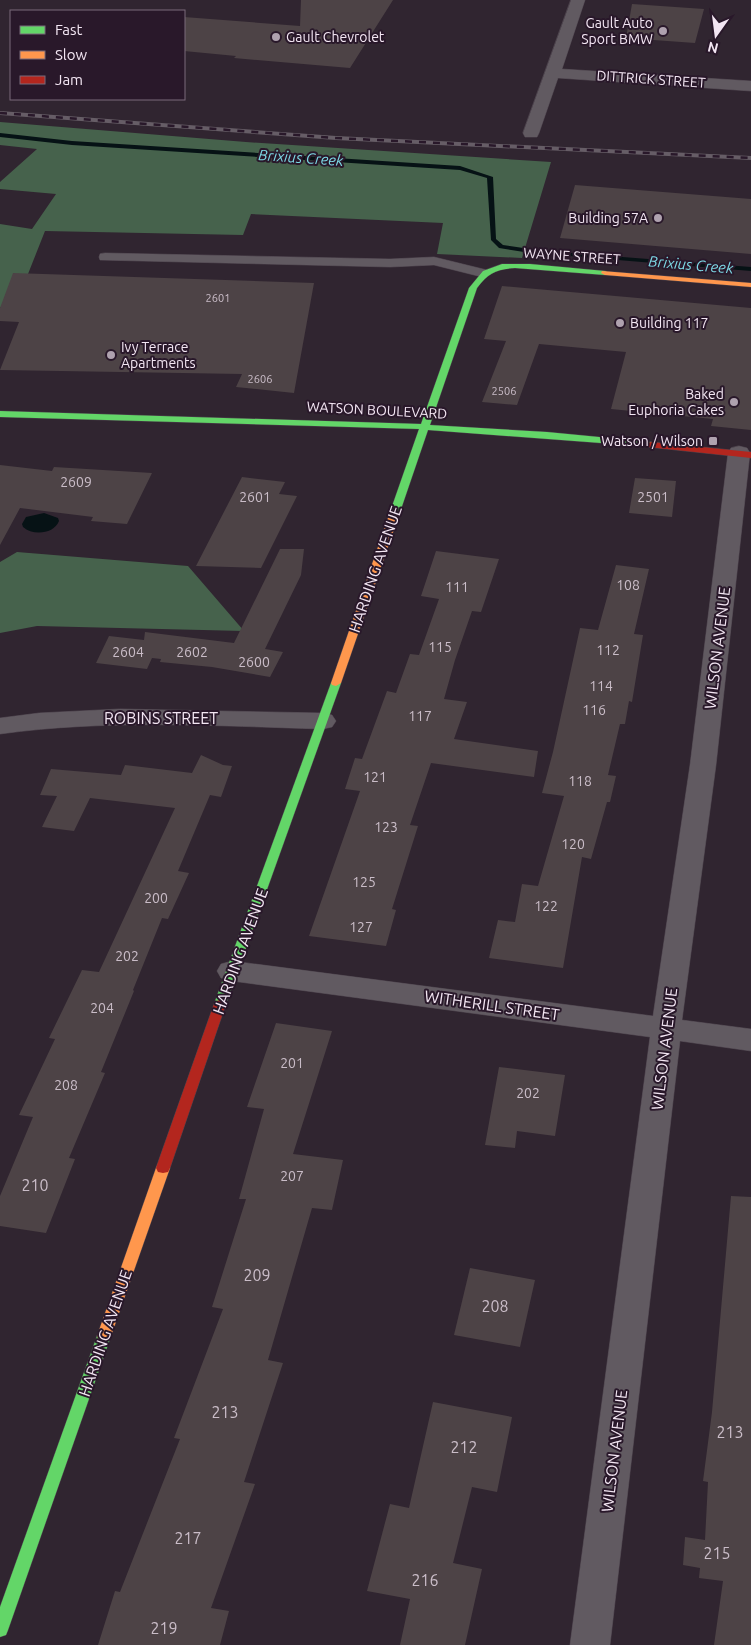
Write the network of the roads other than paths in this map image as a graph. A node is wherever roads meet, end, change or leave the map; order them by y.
1 (578, 0) edge
2 (552, 73) junction
3 (751, 86) edge
4 (531, 133) dead end
5 (105, 257) dead end
6 (482, 273) junction
7 (751, 285) edge
8 (0, 414) edge
9 (424, 426) junction
10 (745, 454) edge
11 (323, 721) junction
12 (0, 726) edge
13 (232, 971) junction
14 (666, 1029) junction
15 (751, 1040) edge
16 (0, 1630) edge
17 (590, 1645) edge

1 - 2 street
2 - 3 street, DITTRICK STREET
2 - 4 street
5 - 6 lane
6 - 7 street, WAYNE STREET
6 - 9 street, HARDING AVENUE
8 - 9 street, WATSON BOULEVARD
9 - 10 street, WATSON BOULEVARD
9 - 11 street, HARDING AVENUE
10 - 14 street, WILSON AVENUE
11 - 12 street, ROBINS STREET
11 - 13 street, HARDING AVENUE
13 - 14 street, WITHERILL STREET
13 - 16 street, HARDING AVENUE
14 - 15 street, WITHERILL STREET
14 - 17 street, WILSON AVENUE

